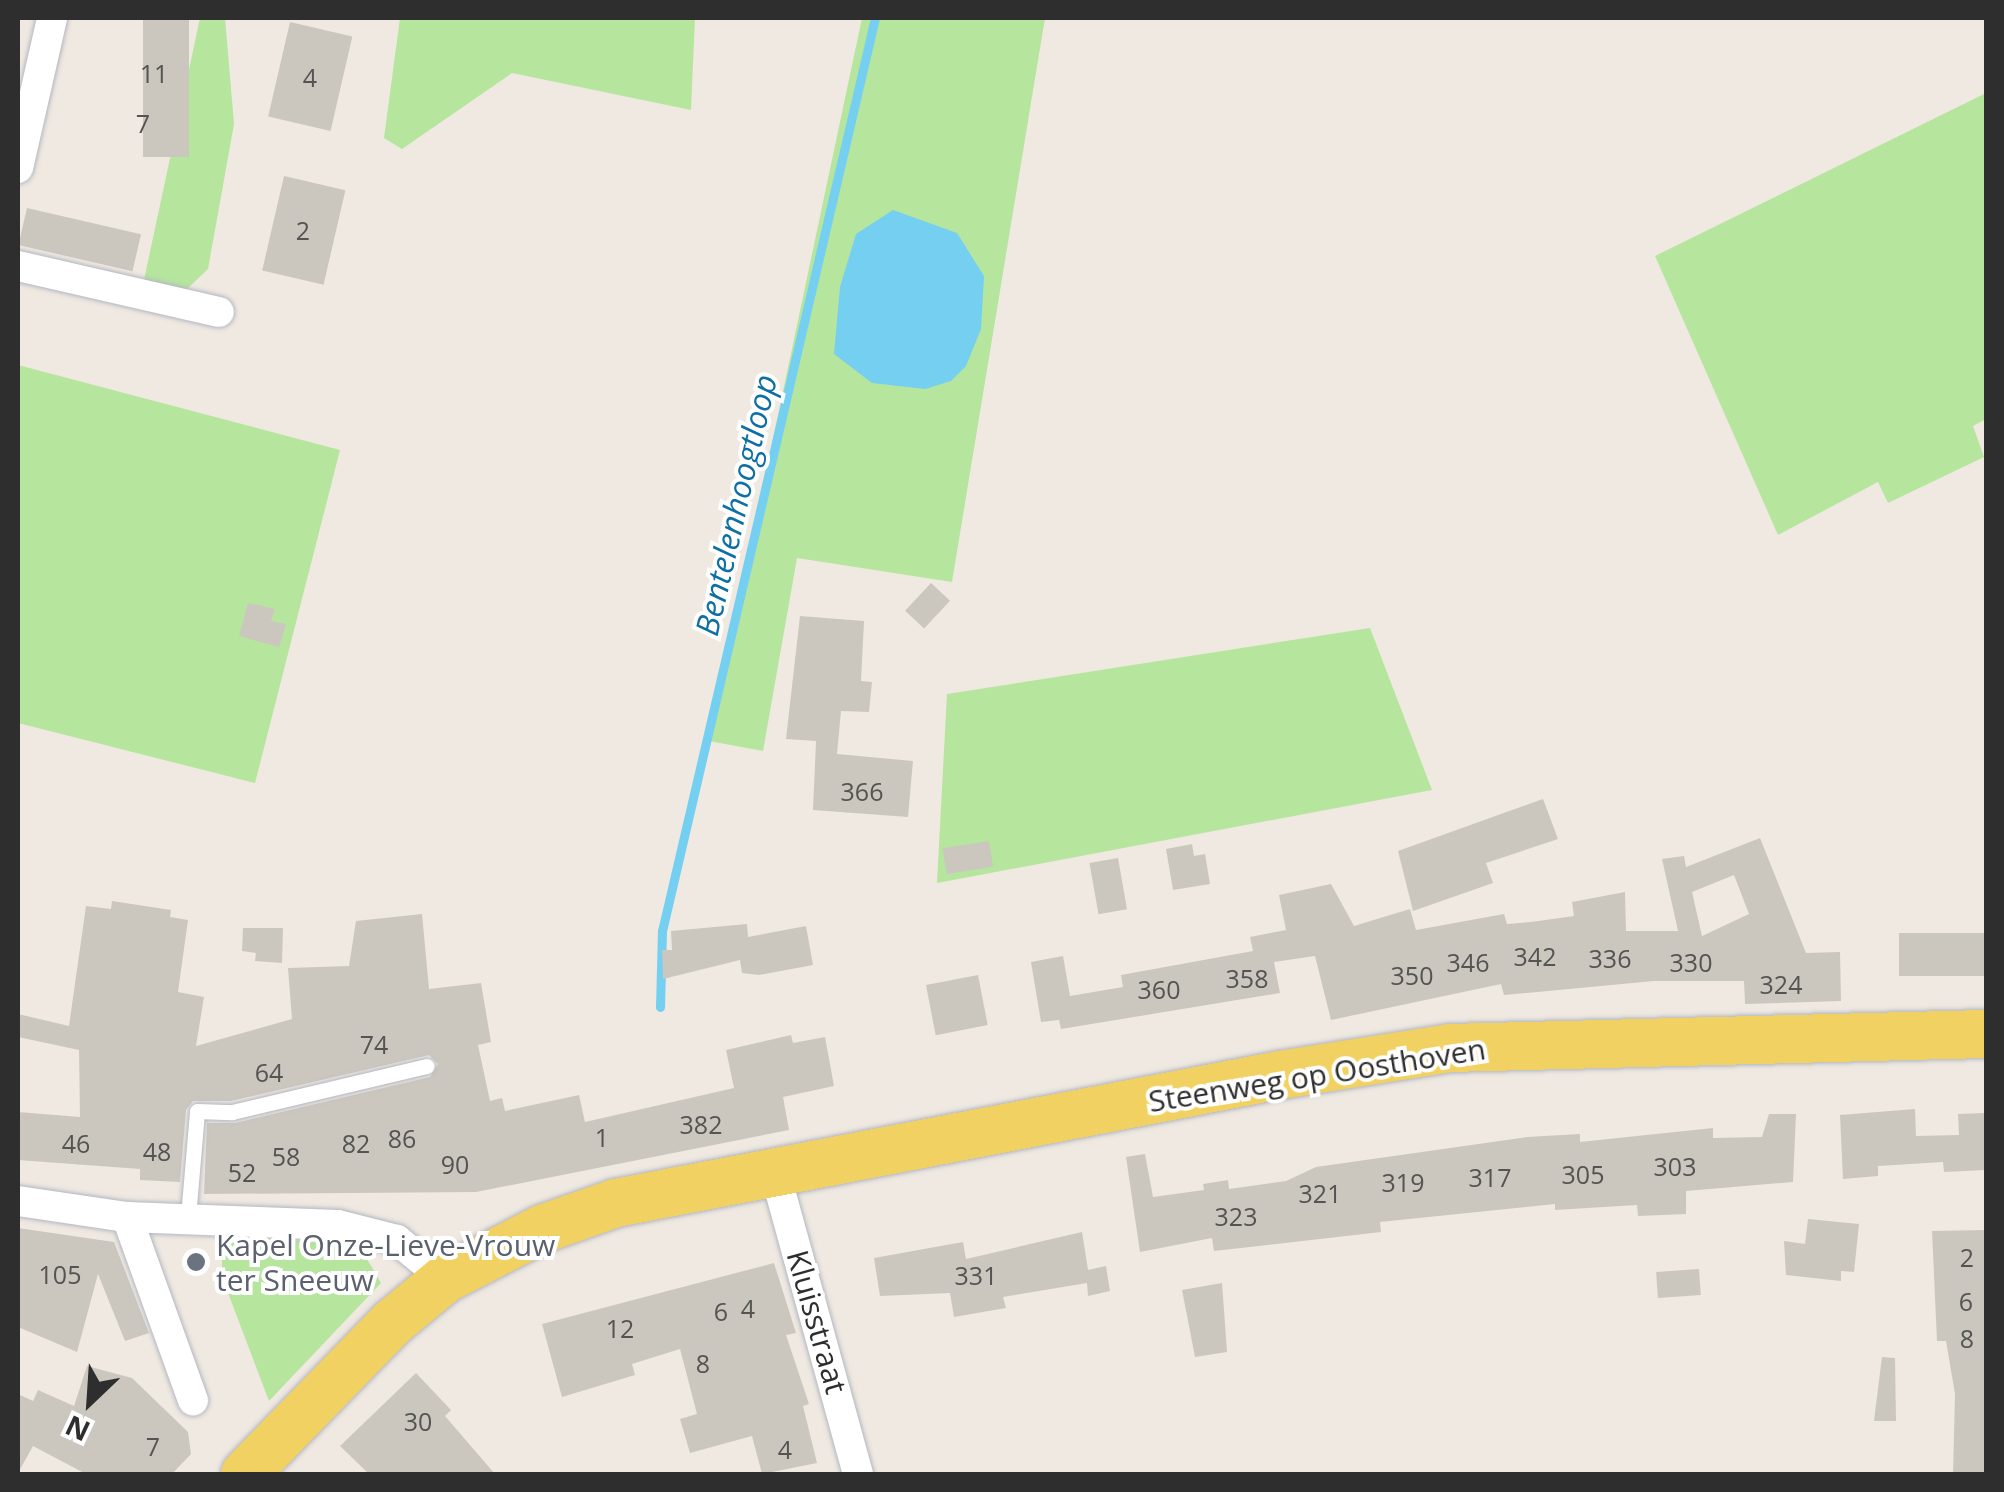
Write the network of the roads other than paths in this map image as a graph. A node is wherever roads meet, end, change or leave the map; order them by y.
1 (52, 18) edge
2 (18, 168) edge
3 (18, 266) edge
4 (219, 312) dead end
5 (1986, 1034) edge
6 (426, 1066) dead end
7 (774, 1169) junction
8 (18, 1201) edge
9 (127, 1217) junction
10 (188, 1217) junction
11 (446, 1280) junction
12 (193, 1400) dead end
13 (245, 1474) edge
14 (858, 1474) edge

1 - 2 street
3 - 4 street
5 - 7 main road, Steenweg op Oosthoven
6 - 10 lane
7 - 11 main road, Steenweg op Oosthoven
7 - 14 street, Kluisstraat
8 - 9 street
9 - 10 street
9 - 12 street
10 - 11 street
11 - 13 main road, Steenweg op Oosthoven

